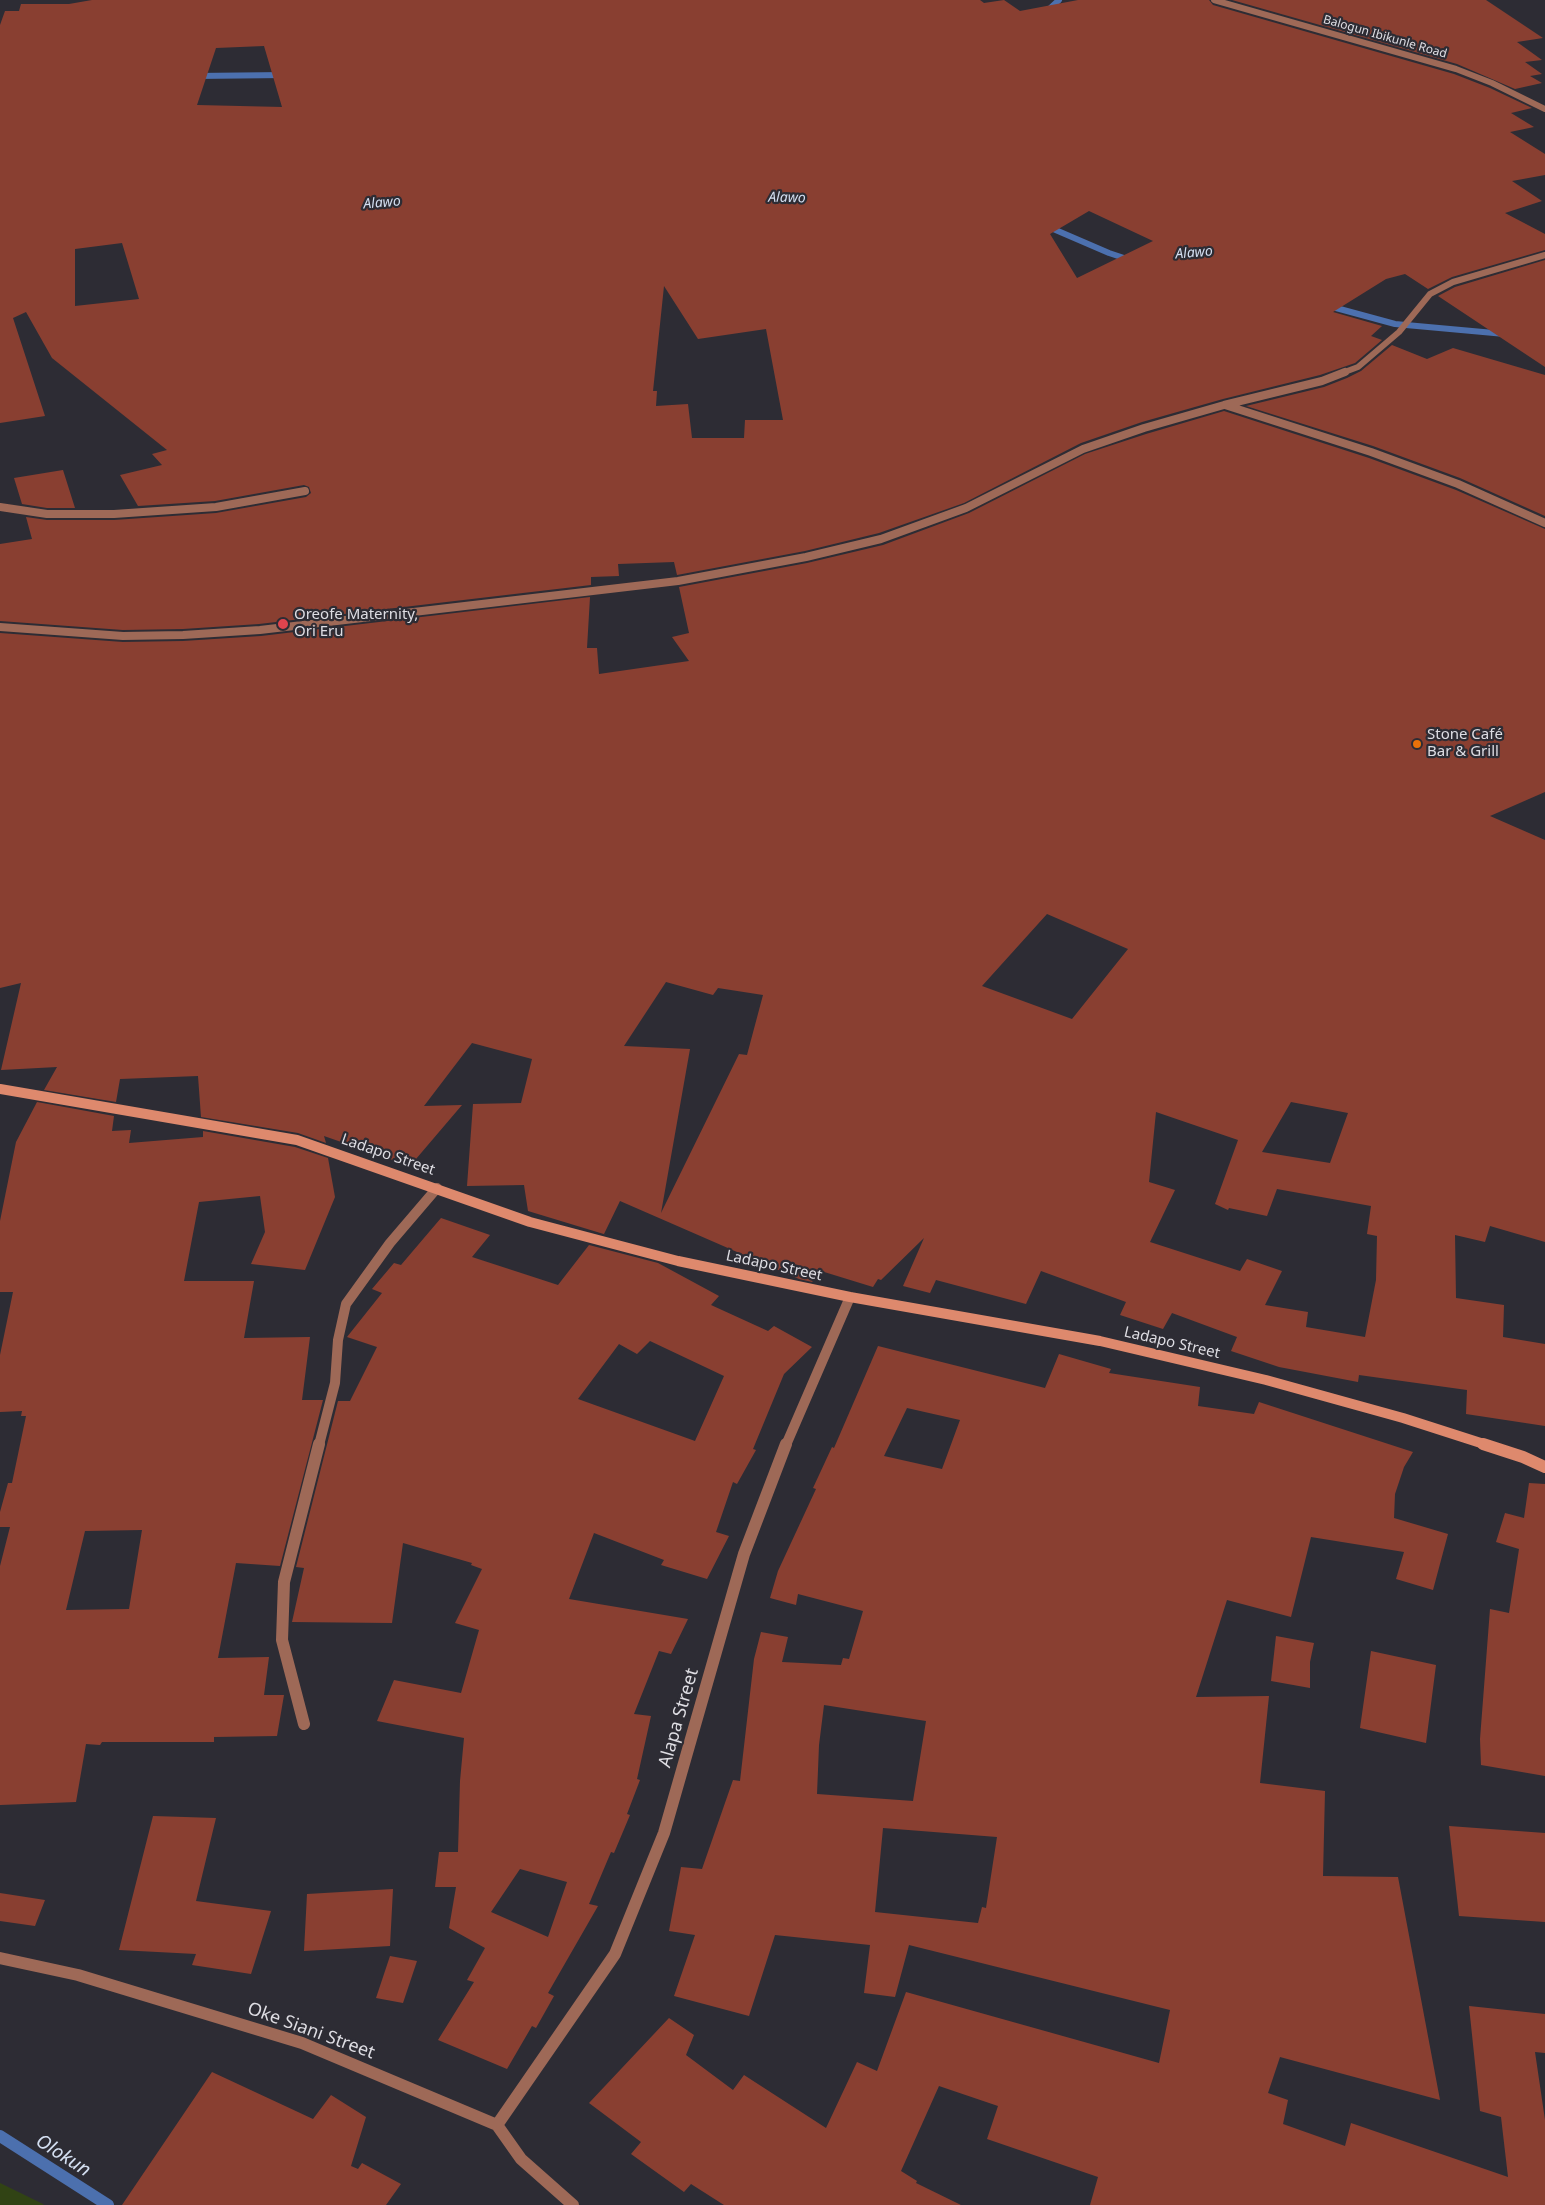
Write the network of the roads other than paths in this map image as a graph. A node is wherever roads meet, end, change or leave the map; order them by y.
1 (1214, 0) edge
2 (1545, 110) edge
3 (1545, 255) edge
4 (1224, 405) junction
5 (305, 491) dead end
6 (0, 507) edge
7 (1545, 523) edge
8 (0, 627) edge
9 (0, 1089) edge
10 (437, 1188) junction
11 (850, 1297) junction
12 (1545, 1467) edge
13 (304, 1724) dead end
14 (0, 1958) edge
15 (497, 2125) junction
16 (573, 2205) edge

1 - 2 street, Balogun Ibikunle Road
3 - 4 street
4 - 7 street
4 - 8 street
5 - 6 street
9 - 10 main road, Ladapo Street
10 - 11 main road, Ladapo Street
10 - 13 street
11 - 12 main road, Ladapo Street
11 - 15 street, Alapa Street
14 - 15 street, Oke Siani Street
15 - 16 street

